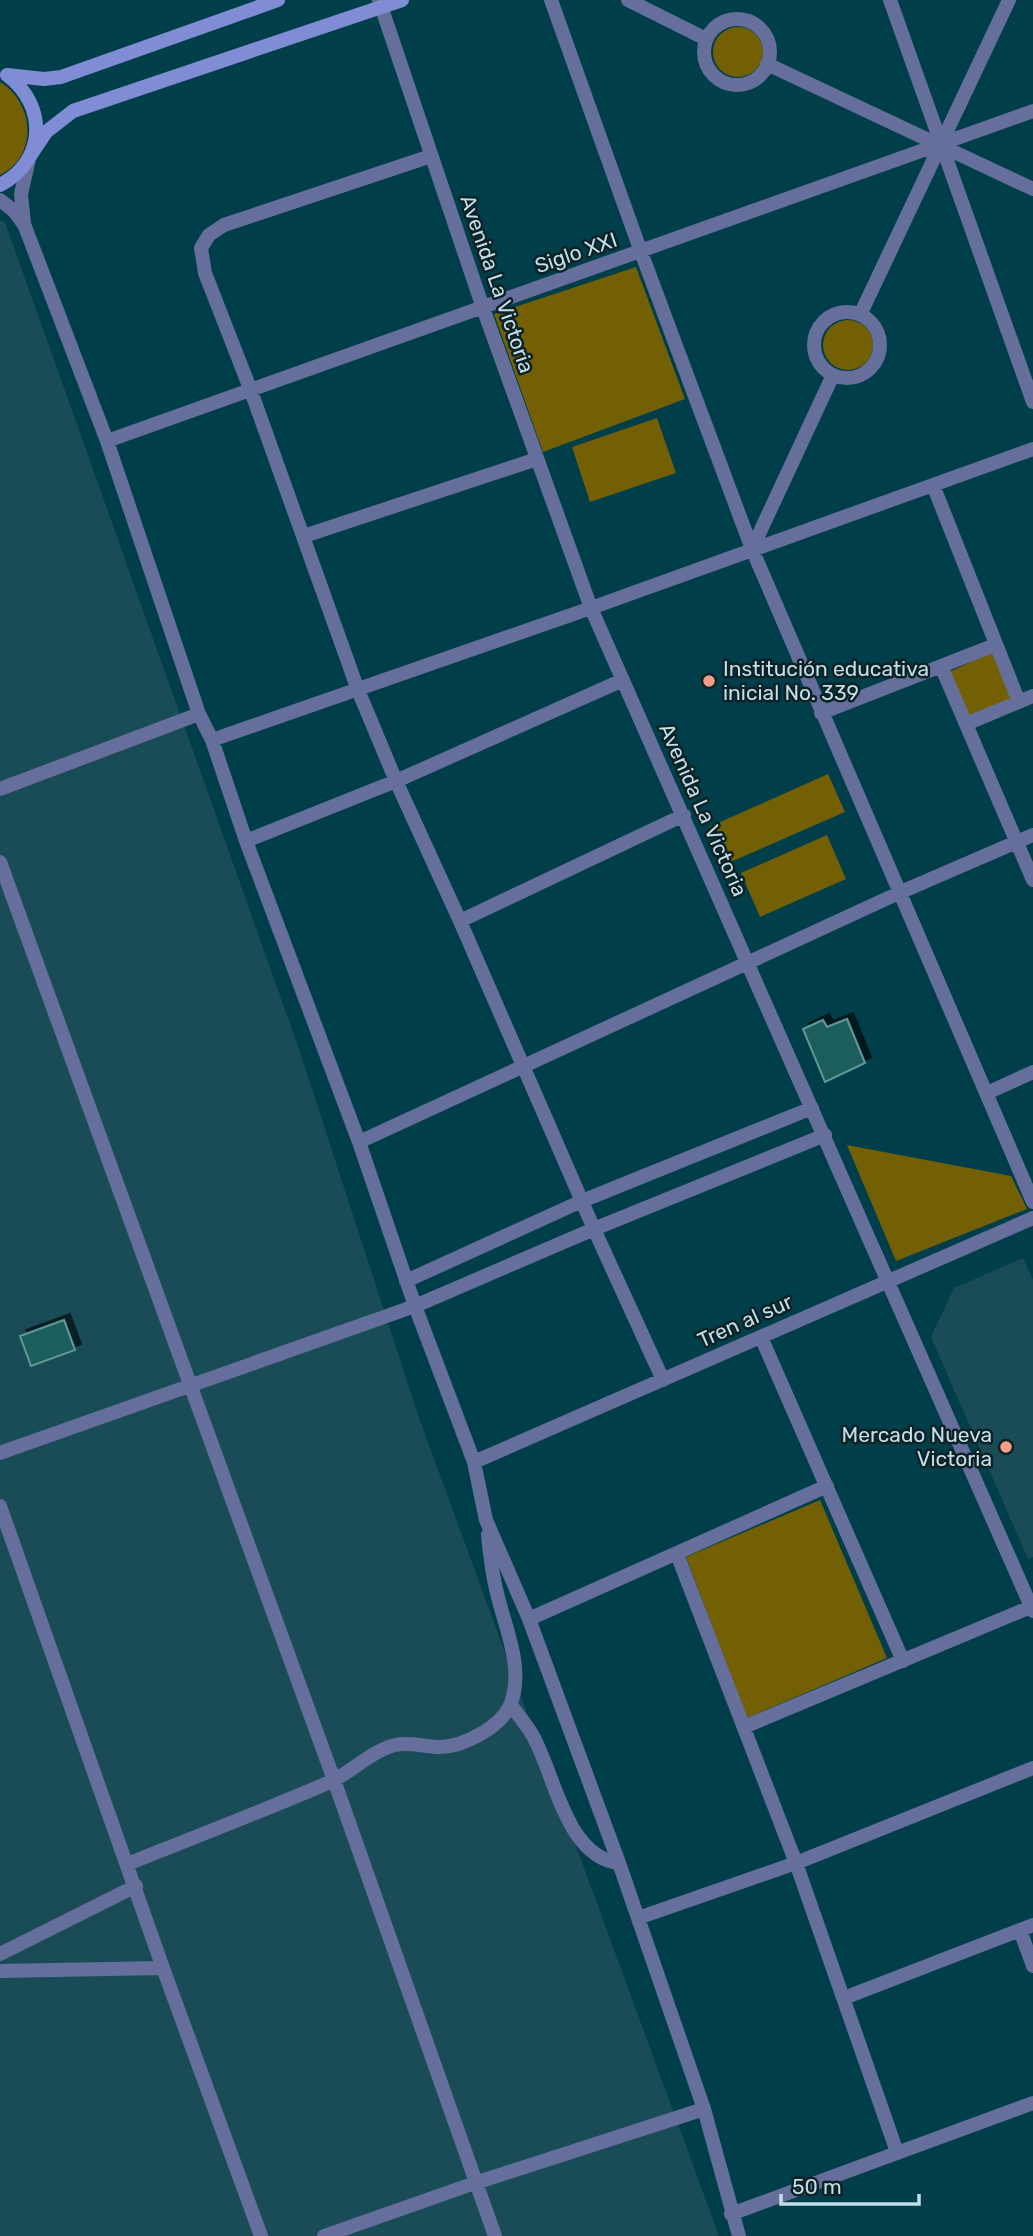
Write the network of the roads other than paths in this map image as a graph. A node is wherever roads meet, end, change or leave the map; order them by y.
1 (278, 0) edge
2 (402, 0) edge
3 (551, 0) edge
4 (628, 0) edge
5 (890, 0) edge
6 (1009, 0) edge
7 (380, 4) edge
8 (706, 38) junction
9 (767, 64) junction
10 (4, 73) edge
11 (1033, 111) edge
12 (940, 145) junction
13 (431, 156) junction
14 (29, 158) junction
15 (0, 185) edge
16 (1033, 189) edge
17 (0, 200) edge
18 (24, 224) junction
19 (641, 252) junction
20 (483, 308) junction
21 (860, 315) junction
22 (833, 375) junction
23 (251, 391) junction
24 (1033, 402) edge
25 (107, 441) junction
26 (1033, 449) edge
27 (537, 459) junction
28 (933, 485) junction
29 (303, 536) junction
30 (752, 549) junction
31 (591, 608) junction
32 (995, 645) junction
33 (941, 666) junction
34 (623, 680) junction
35 (358, 690) junction
36 (1026, 699) edge
37 (821, 713) junction
38 (199, 714) junction
39 (966, 724) junction
40 (212, 740) junction
41 (396, 781) junction
42 (0, 789) edge
43 (684, 815) junction
44 (1033, 835) edge
45 (246, 841) junction
46 (1017, 842) junction
47 (0, 862) edge
48 (1033, 880) edge
49 (901, 892) junction
50 (460, 921) junction
51 (748, 964) junction
52 (524, 1066) junction
53 (1033, 1072) edge
54 (986, 1094) junction
55 (812, 1108) junction
56 (825, 1135) junction
57 (359, 1142) junction
58 (582, 1201) junction
59 (1033, 1202) edge
60 (1033, 1218) edge
61 (594, 1229) junction
62 (406, 1281) junction
63 (889, 1281) junction
64 (415, 1306) junction
65 (761, 1337) junction
66 (663, 1380) junction
67 (191, 1384) junction
68 (0, 1453) edge
69 (474, 1462) junction
70 (827, 1486) junction
71 (0, 1506) edge
72 (486, 1520) junction
73 (677, 1554) junction
74 (1032, 1608) edge
75 (529, 1619) junction
76 (903, 1661) junction
77 (511, 1705) junction
78 (744, 1727) junction
79 (1033, 1768) edge
80 (334, 1780) junction
81 (619, 1863) junction
82 (796, 1863) junction
83 (127, 1864) junction
84 (136, 1886) junction
85 (638, 1918) junction
86 (1027, 1927) edge
87 (0, 1954) edge
88 (1033, 1966) edge
89 (163, 1968) junction
90 (0, 1971) edge
91 (844, 1998) junction
92 (1033, 2103) edge
93 (704, 2109) junction
94 (897, 2152) junction
95 (475, 2183) junction
96 (731, 2214) junction
97 (261, 2236) edge
98 (324, 2236) edge
99 (495, 2236) edge
100 (738, 2236) edge

1 - 10 street
2 - 7 street
3 - 19 street
4 - 8 street
5 - 12 street
6 - 12 street
7 - 13 street, Avenida La Victoria
7 - 14 street
8 - 9 street
8 - 9 street
9 - 12 street
10 - 14 street
11 - 12 street, Siglo XXI
12 - 16 street
12 - 19 street, Siglo XXI
12 - 21 street
12 - 24 street
13 - 20 street, Avenida La Victoria
13 - 23 street
14 - 15 street
14 - 18 street
17 - 18 street
18 - 25 street
19 - 20 street, Siglo XXI
19 - 30 street
20 - 23 street, Siglo XXI
20 - 27 street, Avenida La Victoria
21 - 22 street
21 - 22 street
22 - 30 street
23 - 25 street, Siglo XXI
23 - 29 street
25 - 38 street
26 - 28 street
27 - 29 street
27 - 31 street, Avenida La Victoria
28 - 30 street
28 - 32 street
29 - 35 street
30 - 31 street
30 - 37 street
31 - 34 street, Avenida La Victoria
31 - 35 street
32 - 33 street
32 - 36 street
33 - 37 street
33 - 39 street
34 - 41 street
34 - 43 street, Avenida La Victoria
35 - 40 street
35 - 41 street
36 - 39 street
37 - 49 street
38 - 40 street
38 - 42 street
39 - 46 street
40 - 45 street
41 - 45 street
41 - 50 street
43 - 50 street
43 - 51 street, Avenida La Victoria
44 - 46 street
45 - 57 street
46 - 48 street
46 - 49 street
47 - 67 street
49 - 51 street
49 - 54 street
50 - 52 street
51 - 52 street
51 - 55 street, Avenida La Victoria
52 - 57 street
52 - 58 street
53 - 54 street
54 - 59 street
55 - 56 street, Avenida La Victoria
55 - 58 street
56 - 61 street
56 - 63 street, Avenida La Victoria
57 - 62 street
58 - 61 street
58 - 62 street
60 - 63 street, Tren al sur
61 - 64 street
61 - 66 street
62 - 64 street
63 - 65 street, Tren al sur
63 - 74 street, Avenida La Victoria
64 - 67 street
64 - 69 street
65 - 66 street, Tren al sur
65 - 70 street
66 - 69 street, Tren al sur
67 - 68 street
67 - 80 street
69 - 72 street
70 - 73 street
70 - 76 street
71 - 83 street
72 - 75 street
72 - 77 street
73 - 75 street
73 - 78 street
74 - 76 street
75 - 81 street
76 - 78 street
77 - 80 street
77 - 81 street
78 - 82 street
79 - 82 street
80 - 83 street
80 - 95 street
81 - 85 street
82 - 85 street
82 - 91 street
83 - 84 street
84 - 87 street
84 - 89 street
85 - 93 street
86 - 88 street
86 - 91 street
89 - 90 street
89 - 97 street
91 - 94 street
92 - 94 street
93 - 95 street
93 - 96 street
94 - 96 street
95 - 98 street
95 - 99 street
96 - 100 street

